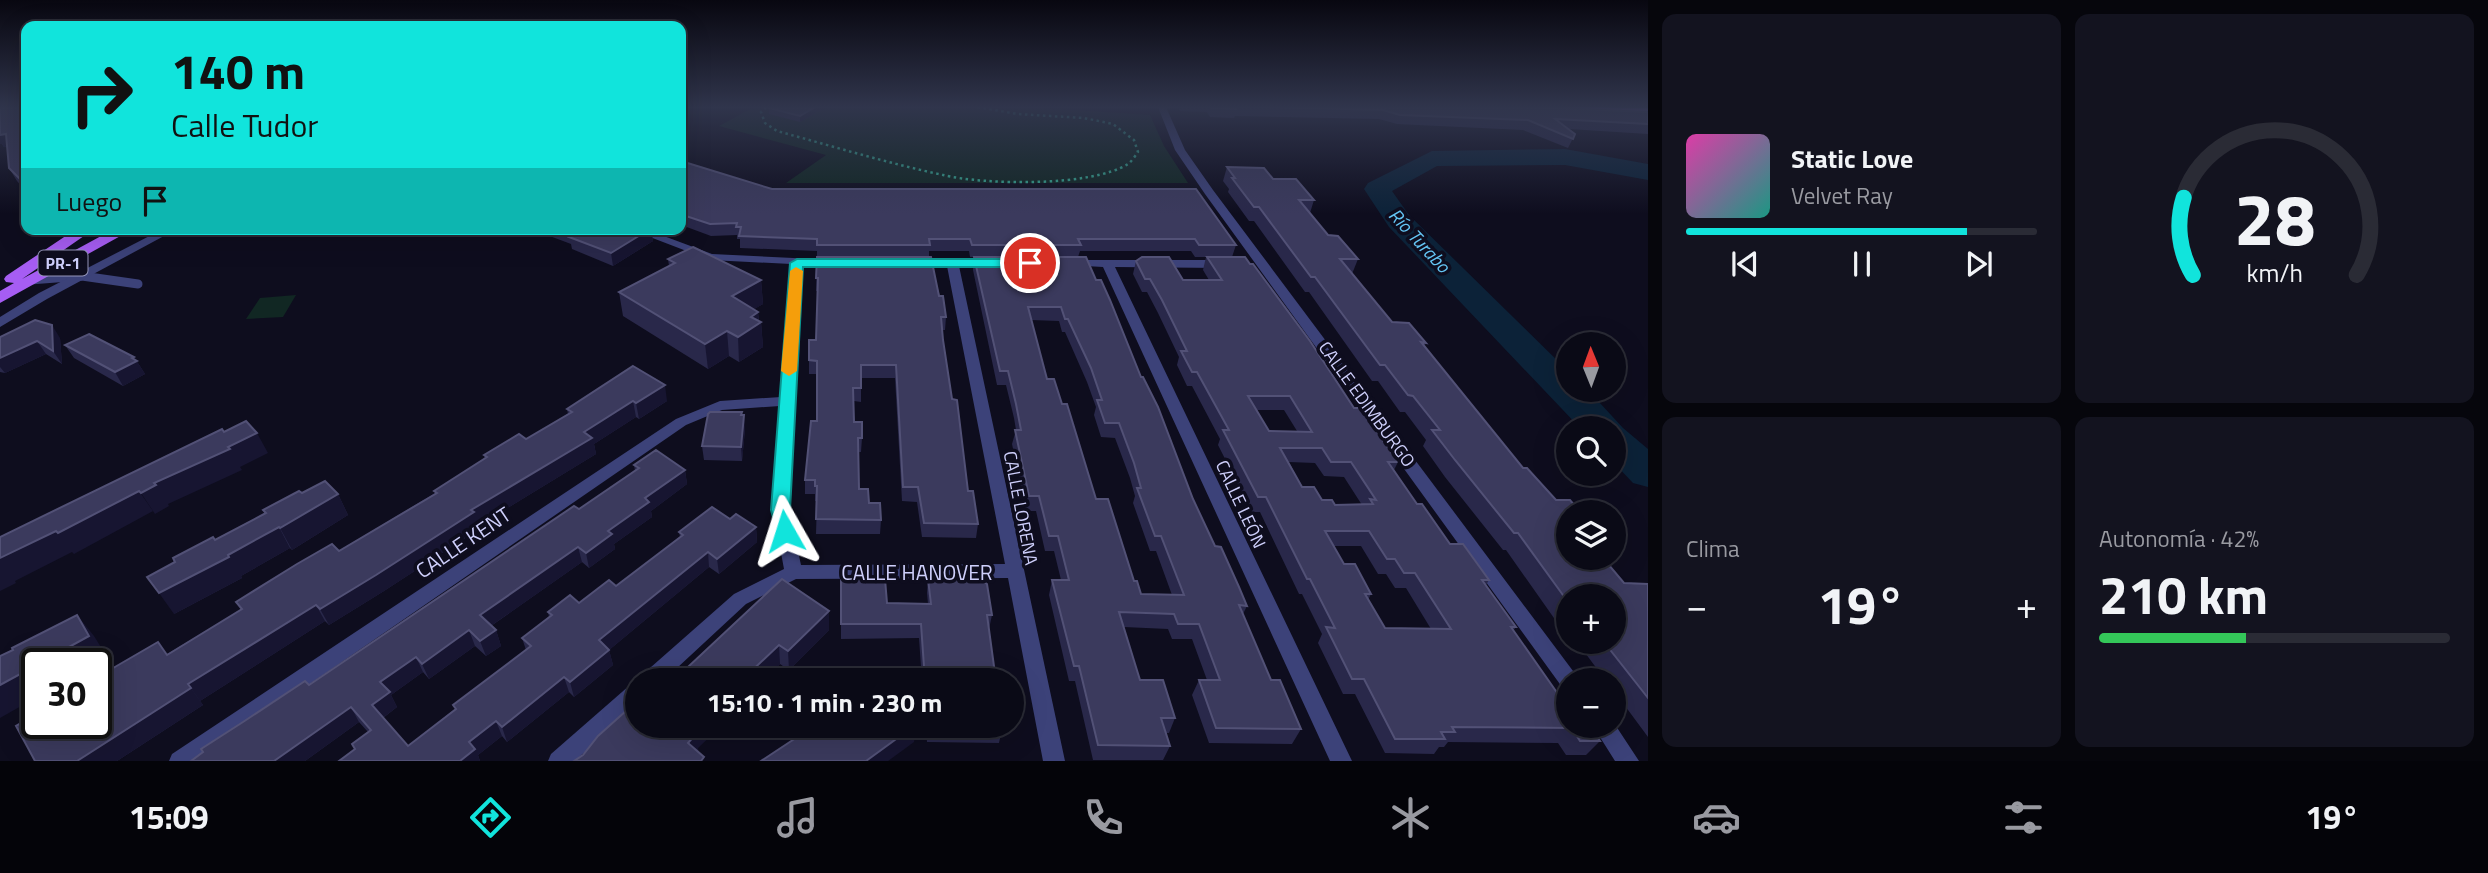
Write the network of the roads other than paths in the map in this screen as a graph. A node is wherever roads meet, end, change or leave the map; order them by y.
1 (1177, 143) edge
2 (77, 235) edge
3 (116, 235) edge
4 (161, 235) edge
5 (650, 235) edge
6 (797, 263) junction
7 (849, 263) edge
8 (900, 263) edge
9 (952, 263) junction
10 (1004, 263) edge
11 (1056, 263) edge
12 (1107, 263) junction
13 (1251, 264) junction
14 (82, 276) junction
15 (30, 280) junction
16 (138, 284) dead end
17 (0, 290) edge
18 (0, 298) edge
19 (1, 327) edge
20 (786, 401) junction
21 (1014, 571) junction
22 (794, 572) junction
23 (663, 668) edge
24 (1559, 668) edge
25 (625, 702) edge
26 (1612, 738) edge
27 (180, 761) edge
28 (559, 761) edge
29 (1054, 761) edge
30 (1341, 761) edge
31 (1628, 761) edge

1 - 13 street, CALLE EDIMBURGO
2 - 17 main road, PR-1
3 - 15 main road, PR-1
4 - 14 street
5 - 6 street
6 - 7 street
6 - 20 street
8 - 9 street
9 - 10 street
9 - 21 street, CALLE LORENA
11 - 12 street
12 - 13 street
12 - 30 street, CALLE LEÓN
13 - 24 street, CALLE EDIMBURGO
14 - 15 lane
14 - 16 lane
14 - 19 street
15 - 18 main road, PR-1
20 - 22 street
20 - 27 street, CALLE KENT
21 - 22 street, CALLE HANOVER
21 - 29 street, CALLE LORENA
22 - 23 street, CALLE HANOVER
25 - 28 street
26 - 31 street

